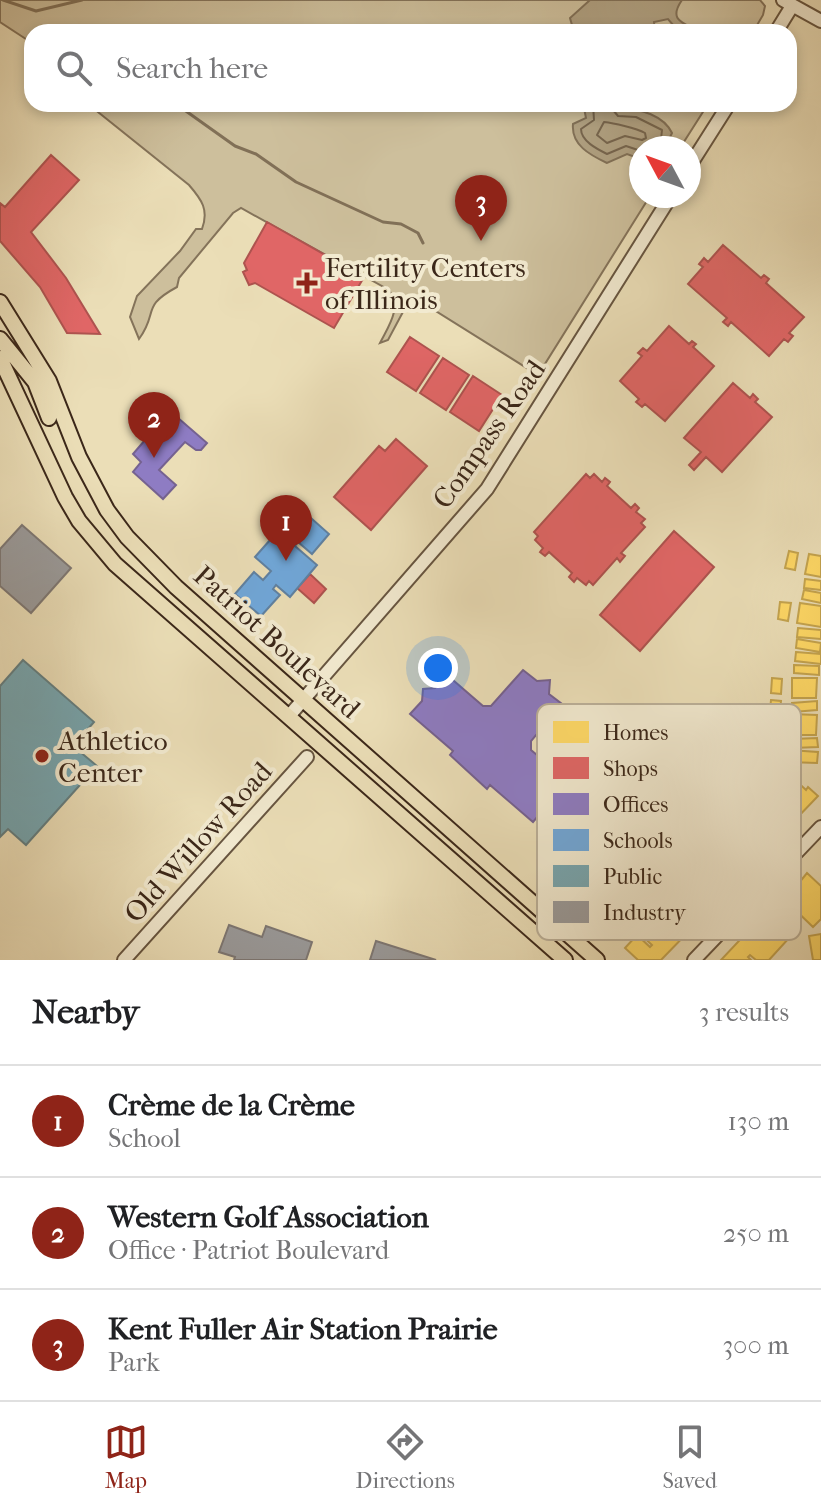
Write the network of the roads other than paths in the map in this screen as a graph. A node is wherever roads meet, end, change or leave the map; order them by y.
1 (788, 3) edge
2 (821, 21) edge
3 (779, 24) edge
4 (724, 112) edge
5 (701, 148) edge
6 (663, 208) edge
7 (0, 302) edge
8 (0, 339) edge
9 (0, 358) edge
10 (56, 416) junction
11 (38, 441) junction
12 (303, 699) junction
13 (289, 716) junction
14 (307, 757) dead end
15 (821, 827) edge
16 (801, 848) edge
17 (537, 907) edge
18 (537, 935) edge
19 (542, 940) edge
20 (574, 940) edge
21 (713, 940) edge
22 (124, 960) edge
23 (565, 960) edge
24 (597, 960) edge
25 (694, 960) edge

1 - 2 street
1 - 3 street
4 - 5 street
6 - 12 street, Compass Road
7 - 10 main road, Patriot Boulevard
8 - 10 main road
9 - 11 main road, Patriot Boulevard
10 - 11 main road
10 - 12 main road, Patriot Boulevard
11 - 13 main road, Patriot Boulevard
12 - 13 street, Compass Road
12 - 17 main road, Patriot Boulevard
13 - 18 main road, Patriot Boulevard
14 - 22 street, Old Willow Road
15 - 16 street
19 - 23 main road, Patriot Boulevard
20 - 24 main road, Patriot Boulevard
21 - 25 street

